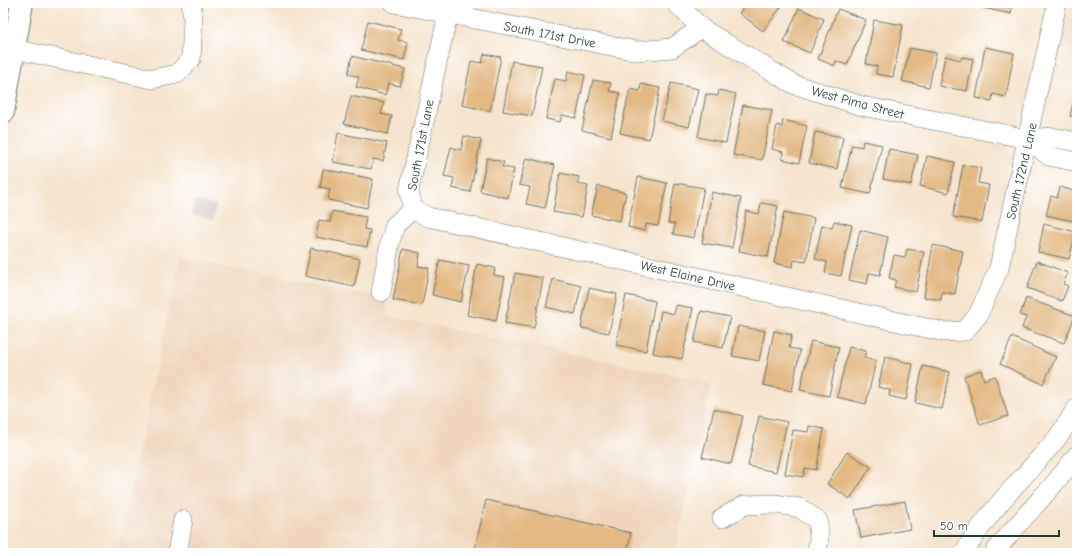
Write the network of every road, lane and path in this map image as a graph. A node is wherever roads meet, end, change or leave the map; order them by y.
1 (22, 3) edge
2 (191, 3) edge
3 (394, 3) edge
4 (676, 3) edge
5 (1057, 3) edge
6 (448, 14) junction
7 (701, 28) junction
8 (14, 49) junction
9 (3, 112) edge
10 (1028, 139) junction
11 (1077, 142) edge
12 (1077, 162) edge
13 (413, 208) junction
14 (381, 292) dead end
15 (965, 331) joint
16 (1077, 408) edge
17 (1077, 455) edge
18 (722, 518) dead end
19 (183, 520) dead end
20 (177, 553) edge
21 (816, 553) edge
22 (964, 553) edge
23 (994, 553) edge

1 - 8 main road
2 - 8 street
3 - 6 street, South 171st Drive
4 - 7 street, West Pima Street
5 - 10 street, South 172nd Lane
6 - 7 street, South 171st Drive
6 - 13 street, South 171st Lane
7 - 10 street, West Pima Street
8 - 9 main road
10 - 11 street, West Pima Street
10 - 12 street, West Pima Street
10 - 15 street, South 172nd Lane
13 - 14 street, South 171st Lane
13 - 15 street, West Elaine Drive
16 - 22 street
17 - 23 street
18 - 21 street
19 - 20 street

